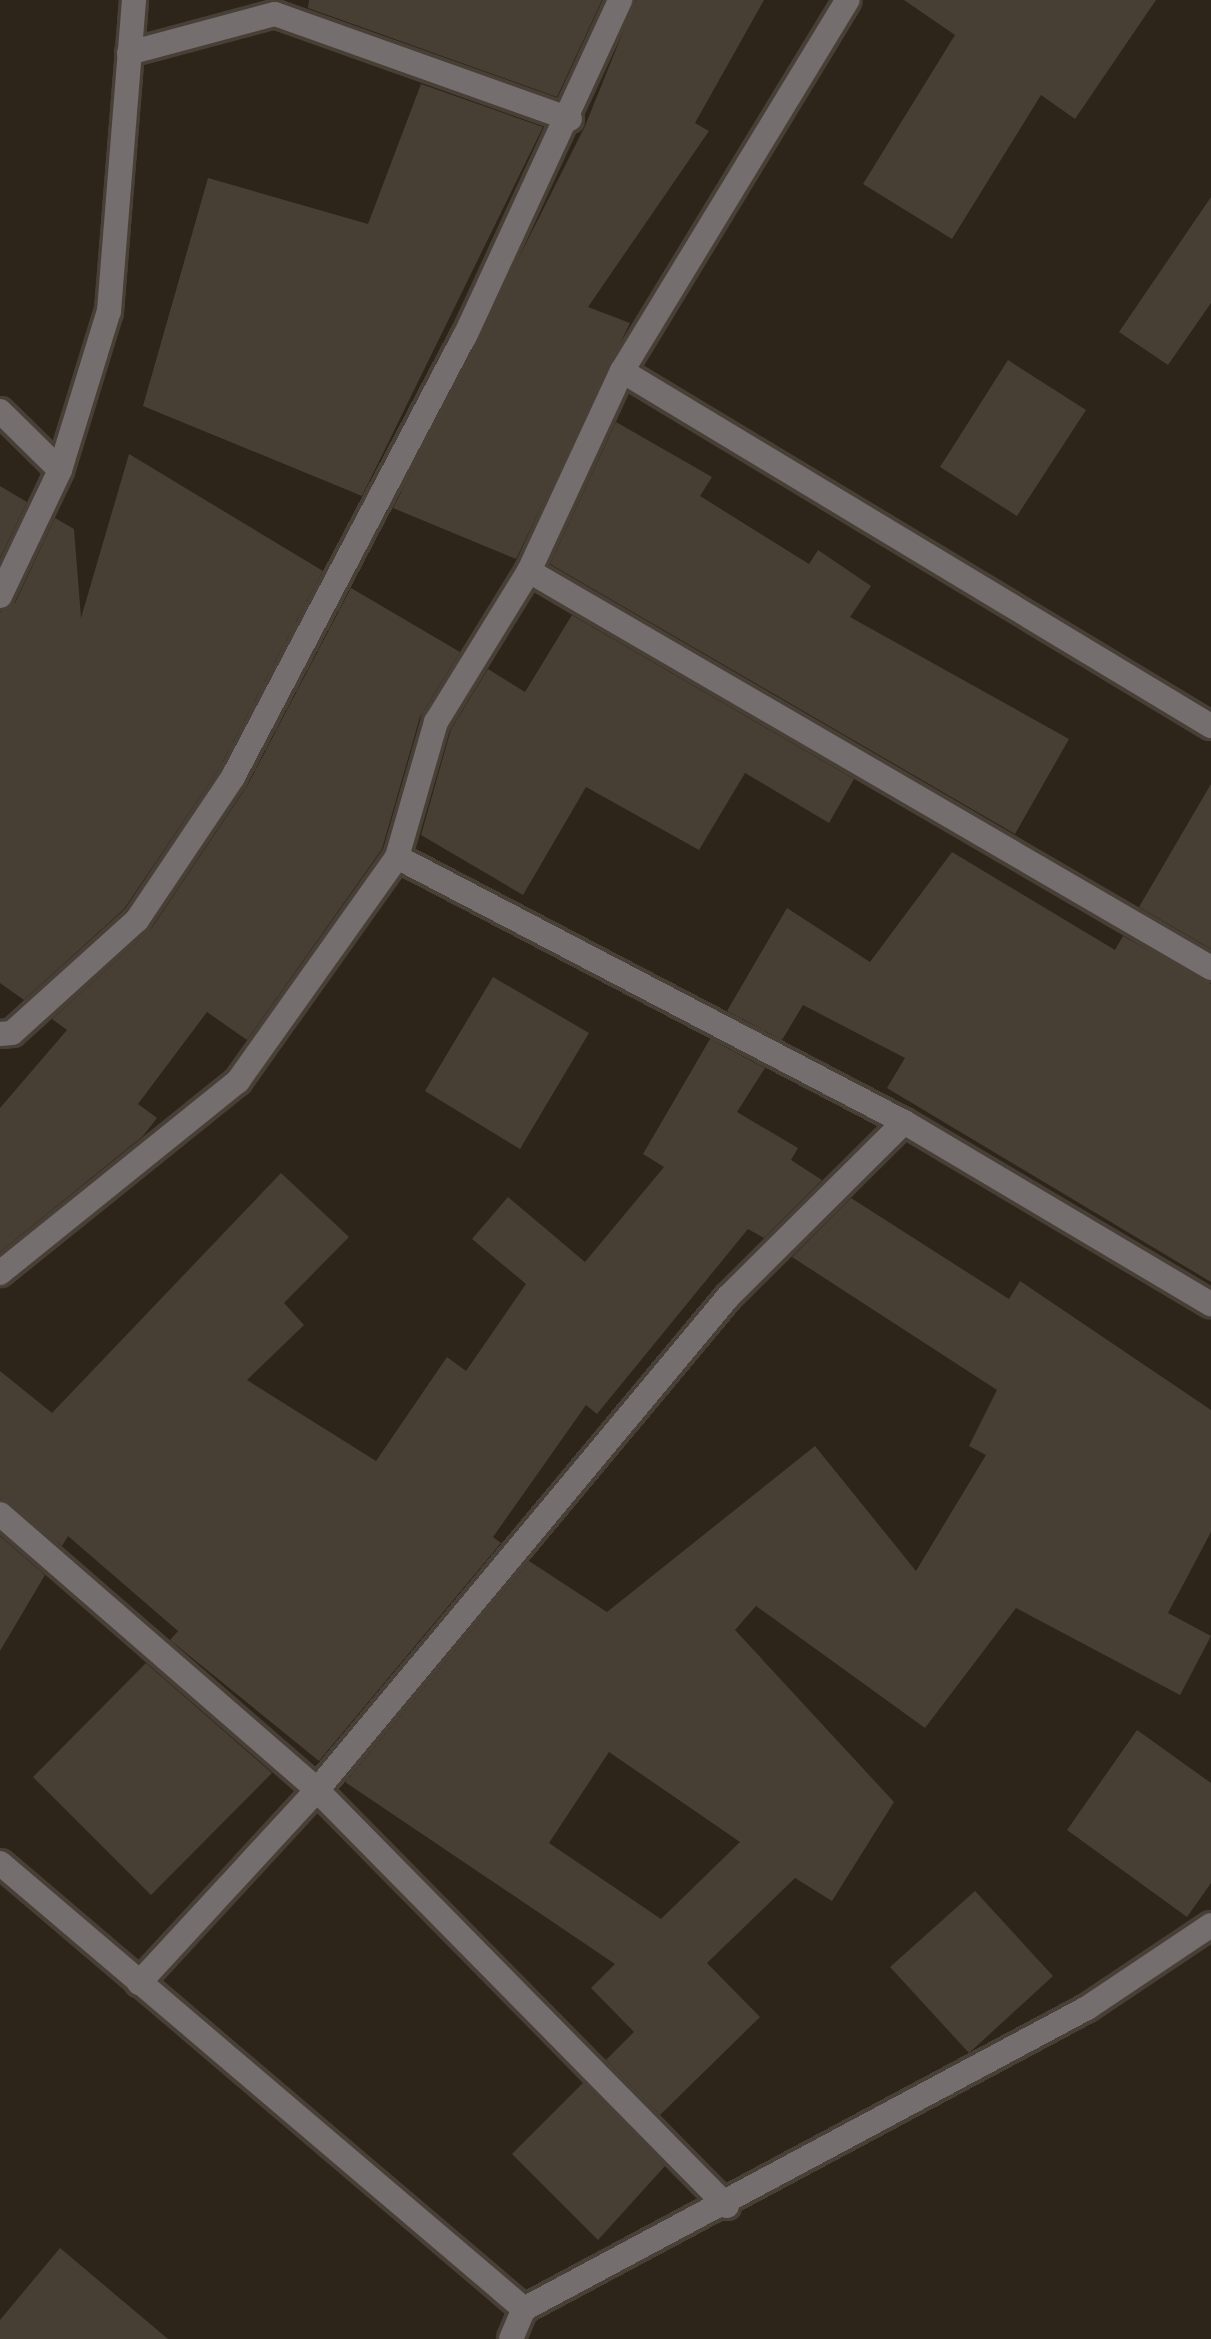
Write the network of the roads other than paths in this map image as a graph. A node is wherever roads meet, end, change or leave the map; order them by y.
1 (134, 0) edge
2 (620, 0) edge
3 (848, 0) edge
4 (279, 7) edge
5 (130, 53) junction
6 (570, 119) junction
7 (622, 371) junction
8 (0, 411) edge
9 (60, 470) junction
10 (529, 571) junction
11 (0, 596) edge
12 (1211, 726) edge
13 (397, 857) junction
14 (1211, 968) edge
15 (4, 1029) edge
16 (904, 1122) junction
17 (0, 1273) edge
18 (1211, 1304) edge
19 (0, 1514) edge
20 (317, 1790) junction
21 (0, 1864) edge
22 (1211, 1925) edge
23 (140, 1983) junction
24 (727, 2206) junction
25 (524, 2309) junction
26 (511, 2339) edge

1 - 5 street
2 - 6 street
3 - 7 street
4 - 5 street
4 - 6 street
5 - 9 street
6 - 15 street
7 - 10 street
7 - 12 street
8 - 9 street
9 - 11 street
10 - 13 street
10 - 14 street
13 - 16 street
13 - 17 street
16 - 18 street
16 - 20 street
19 - 20 street
20 - 23 street
20 - 24 street
21 - 23 street
22 - 24 street
23 - 25 street
24 - 25 street
25 - 26 street

